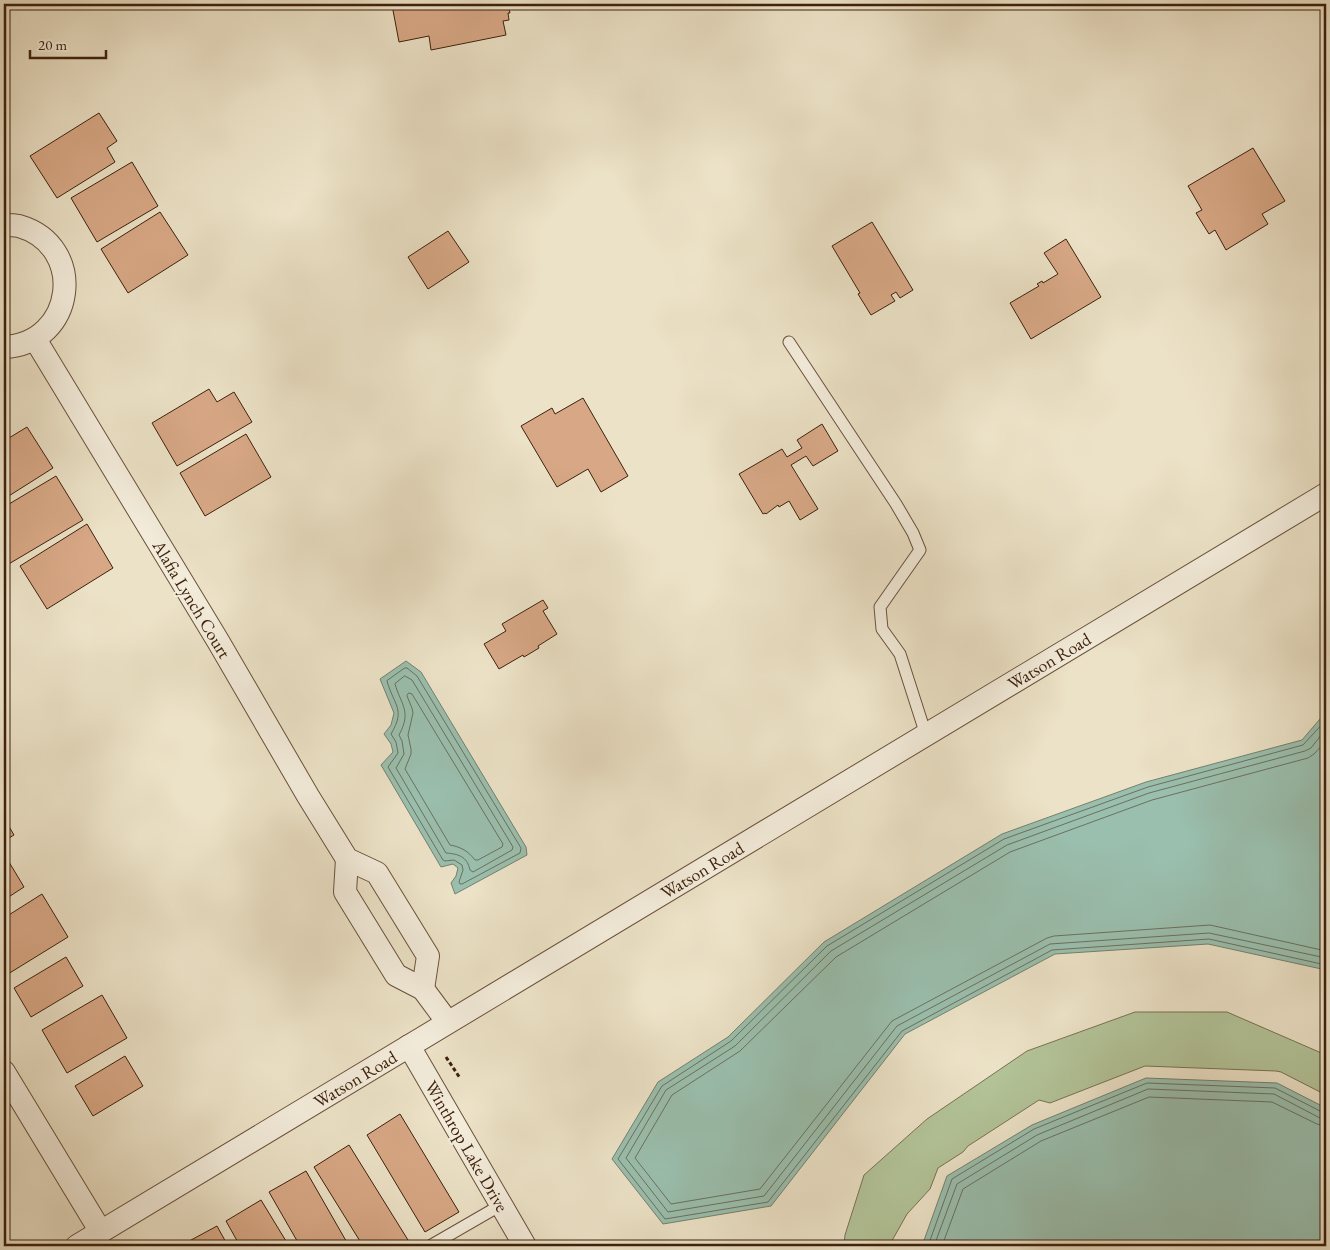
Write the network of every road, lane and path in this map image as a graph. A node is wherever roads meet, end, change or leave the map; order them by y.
1 (4, 225) edge
2 (35, 339) junction
3 (789, 342) dead end
4 (4, 347) edge
5 (1326, 494) edge
6 (926, 735) junction
7 (347, 859) junction
8 (423, 989) junction
9 (446, 1020) dead end
10 (409, 1046) junction
11 (444, 1054) dead end
12 (4, 1072) edge
13 (460, 1078) dead end
14 (501, 1205) junction
15 (101, 1232) junction
16 (77, 1246) edge
17 (430, 1246) edge
18 (525, 1246) edge

1 - 2 street
2 - 4 street
2 - 7 street, Alafia Lynch Court
3 - 6 lane
5 - 6 street, Watson Road
6 - 10 street, Watson Road
7 - 8 street
7 - 8 street
8 - 9 street
10 - 14 street, Winthrop Lake Drive
10 - 15 street, Watson Road
11 - 13 path
12 - 15 street
14 - 17 lane
14 - 18 street, Winthrop Lake Drive
15 - 16 street, Watson Road

